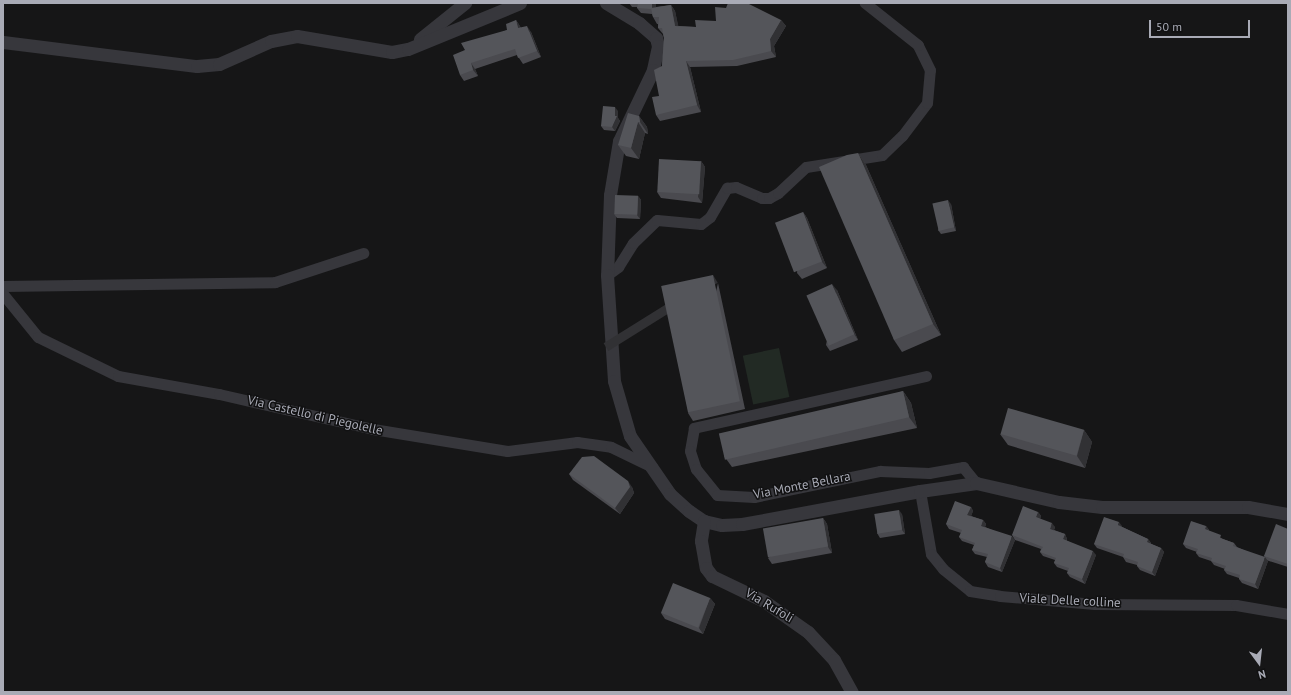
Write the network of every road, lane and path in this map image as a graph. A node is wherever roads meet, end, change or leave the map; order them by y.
1 (465, 3) edge
2 (520, 3) edge
3 (606, 3) edge
4 (865, 3) edge
5 (3, 42) edge
6 (408, 49) junction
7 (362, 253) dead end
8 (607, 275) junction
9 (3, 286) edge
10 (3, 294) edge
11 (926, 376) dead end
12 (652, 467) junction
13 (976, 483) junction
14 (920, 491) junction
15 (1288, 514) edge
16 (704, 521) junction
17 (1288, 614) edge
18 (852, 692) edge

1 - 6 street
2 - 6 street
3 - 8 street
4 - 8 street
5 - 6 street
7 - 9 street
8 - 12 street
10 - 12 street, Via Castello di Piegolelle
11 - 13 street, Via Monte Bellara
12 - 16 street
13 - 14 street
13 - 15 street
14 - 16 street
14 - 17 street, Viale Delle colline
16 - 18 street, Via Rufoli

